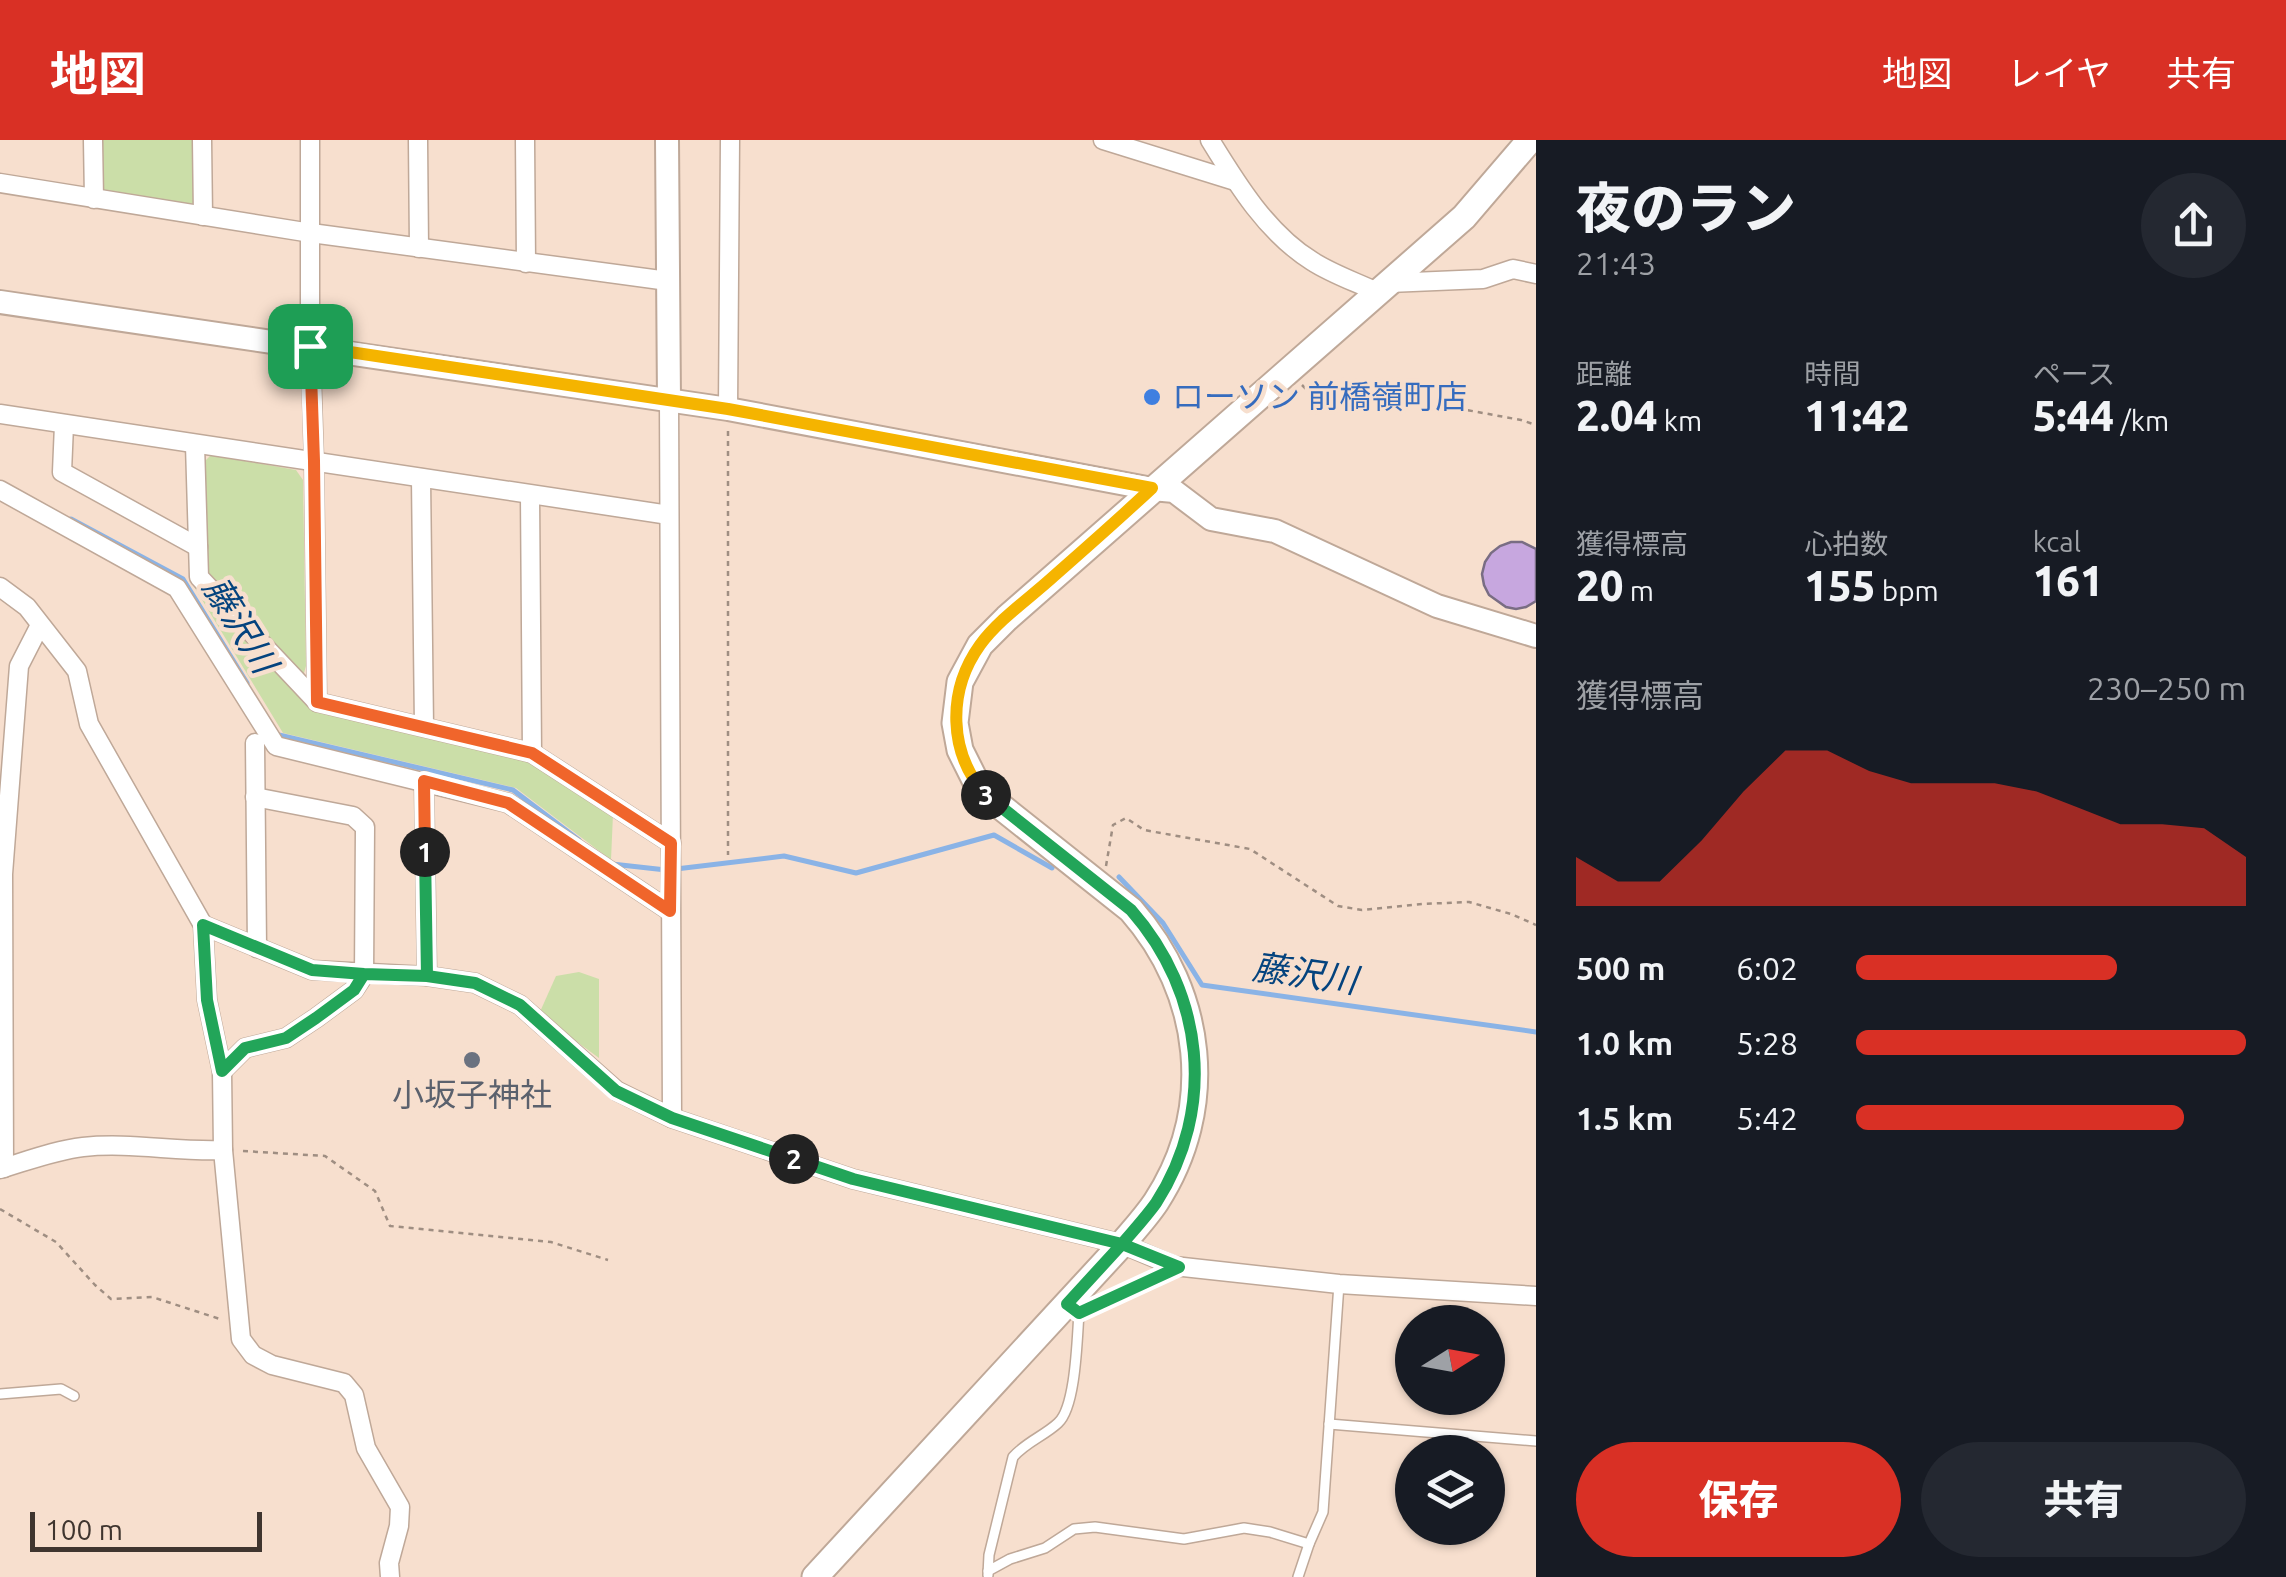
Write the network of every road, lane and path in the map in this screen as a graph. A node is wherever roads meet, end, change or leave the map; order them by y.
1 (93, 140) edge
2 (202, 140) edge
3 (310, 140) edge
4 (418, 140) edge
5 (525, 140) edge
6 (666, 140) edge
7 (730, 140) edge
8 (1103, 140) edge
9 (1210, 140) edge
10 (1530, 140) edge
11 (1235, 181) junction
12 (0, 184) edge
13 (94, 198) junction
14 (203, 216) junction
15 (311, 232) junction
16 (419, 248) junction
17 (526, 264) junction
18 (1536, 274) edge
19 (668, 281) junction
20 (1383, 287) junction
21 (0, 302) edge
22 (310, 346) junction
23 (1287, 370) junction
24 (668, 400) junction
25 (728, 409) junction
26 (0, 414) edge
27 (64, 424) junction
28 (1536, 425) edge
29 (195, 445) junction
30 (314, 461) junction
31 (422, 478) junction
32 (1152, 488) junction
33 (0, 490) edge
34 (530, 495) junction
35 (669, 516) junction
36 (198, 547) junction
37 (0, 587) edge
38 (40, 625) junction
39 (1536, 636) edge
40 (317, 702) junction
41 (424, 727) junction
42 (254, 743) dead end
43 (532, 753) junction
44 (424, 781) junction
45 (255, 797) junction
46 (671, 843) junction
47 (728, 855) dead end
48 (1102, 886) junction
49 (670, 911) junction
50 (203, 925) junction
51 (1536, 925) edge
52 (257, 948) junction
53 (364, 974) junction
54 (427, 976) junction
55 (222, 1071) junction
56 (672, 1118) junction
57 (223, 1150) junction
58 (2, 1168) edge
59 (0, 1209) edge
60 (1122, 1244) junction
61 (608, 1260) dead end
62 (1179, 1267) junction
63 (1339, 1284) junction
64 (1536, 1296) edge
65 (1073, 1308) junction
66 (240, 1327) junction
67 (0, 1394) edge
68 (74, 1396) dead end
69 (1330, 1424) junction
70 (1536, 1441) edge
71 (1308, 1544) junction
72 (988, 1574) edge
73 (390, 1577) edge
74 (816, 1577) edge
75 (1298, 1577) edge

1 - 13 street
2 - 14 street
3 - 15 street
4 - 16 street
5 - 17 street
6 - 19 street
7 - 25 street
8 - 11 street
9 - 11 street
10 - 20 main road
11 - 20 street
12 - 13 street
13 - 14 street
14 - 15 street
15 - 16 street
15 - 22 street
16 - 17 street
17 - 19 street
18 - 20 street
19 - 24 street
20 - 23 main road
21 - 22 street
22 - 24 street
22 - 30 street
23 - 28 path
23 - 32 main road
24 - 25 street
24 - 35 street
25 - 32 street
25 - 47 path
26 - 27 street
27 - 29 street
27 - 36 street
29 - 30 street
29 - 36 street
30 - 31 street
30 - 40 street
31 - 34 street
31 - 41 street
32 - 39 street
32 - 48 main road
33 - 44 street
34 - 35 street
34 - 43 street
35 - 46 street
36 - 40 street
37 - 38 street
38 - 50 street
38 - 58 street
40 - 41 street
41 - 43 street
42 - 45 street
43 - 46 street
44 - 49 street
44 - 54 street
45 - 52 street
45 - 53 street
46 - 49 street
48 - 51 path
48 - 60 main road
49 - 56 street
50 - 52 street
50 - 55 street
52 - 53 street
53 - 54 street
53 - 55 street
54 - 56 street
55 - 57 street
56 - 60 street
57 - 58 street
57 - 61 path
57 - 66 street
59 - 66 path
60 - 62 street
60 - 65 main road
62 - 63 street
62 - 65 lane
63 - 64 street
63 - 69 lane
65 - 72 lane
65 - 74 main road
66 - 73 street
67 - 68 lane
69 - 70 lane
69 - 71 lane
71 - 72 lane
71 - 75 lane

